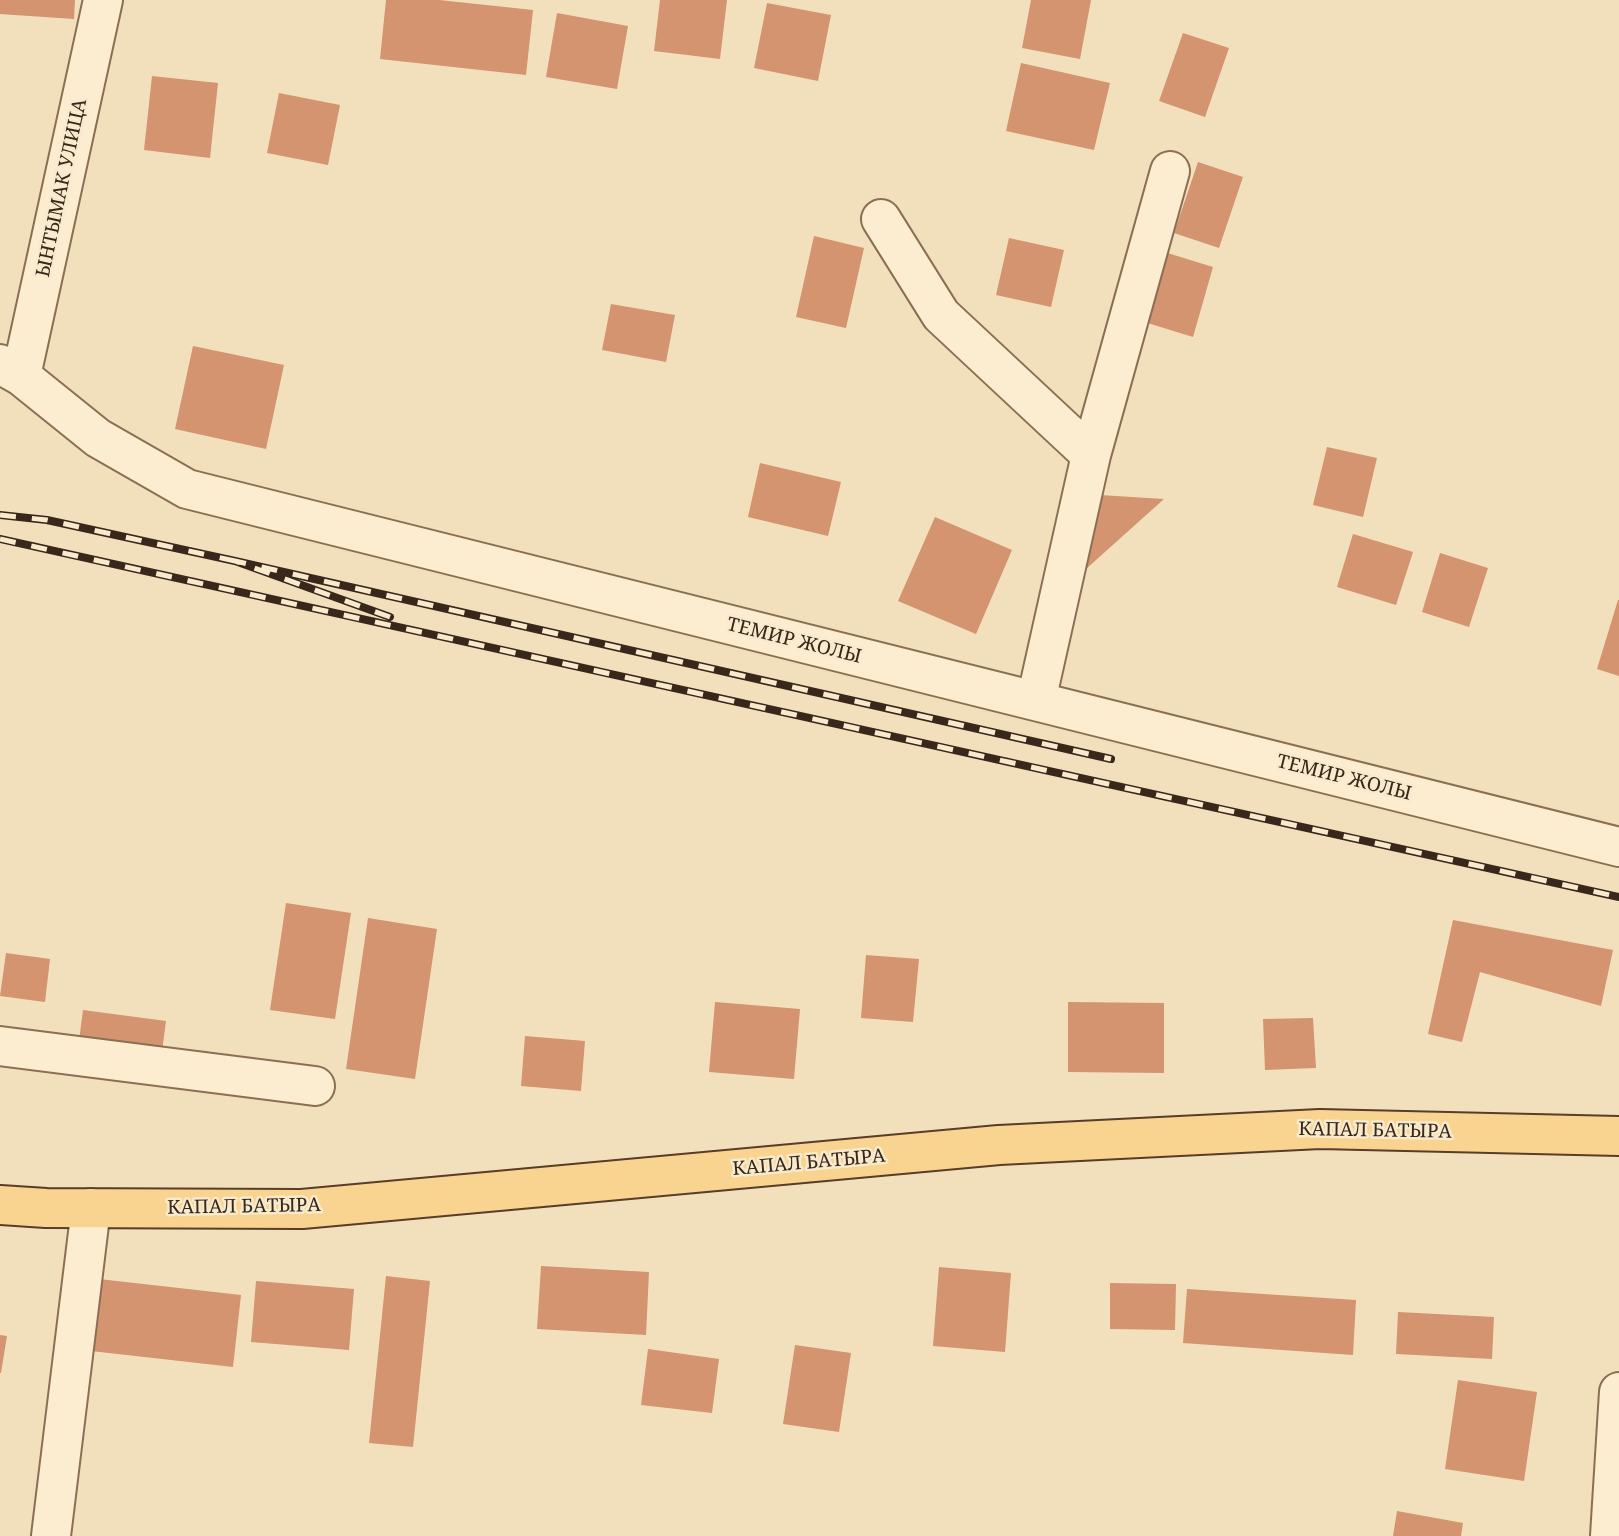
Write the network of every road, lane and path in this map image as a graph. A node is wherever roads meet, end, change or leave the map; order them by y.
1 (103, 0) edge
2 (1170, 171) dead end
3 (881, 219) dead end
4 (11, 370) edge
5 (1091, 455) junction
6 (1036, 701) junction
7 (1619, 847) edge
8 (0, 1046) edge
9 (315, 1086) dead end
10 (1619, 1136) edge
11 (0, 1205) edge
12 (92, 1208) junction
13 (1619, 1392) edge
14 (51, 1536) edge
15 (1610, 1536) edge

1 - 4 street, ЫНТЫМАК УЛИЦА
2 - 5 street
3 - 5 street
4 - 6 street, ТЕМИР ЖОЛЫ
5 - 6 street
6 - 7 street, ТЕМИР ЖОЛЫ
8 - 9 street
10 - 12 main road, КАПАЛ БАТЫРА
11 - 12 main road, КАПАЛ БАТЫРА
12 - 14 street
13 - 15 street

